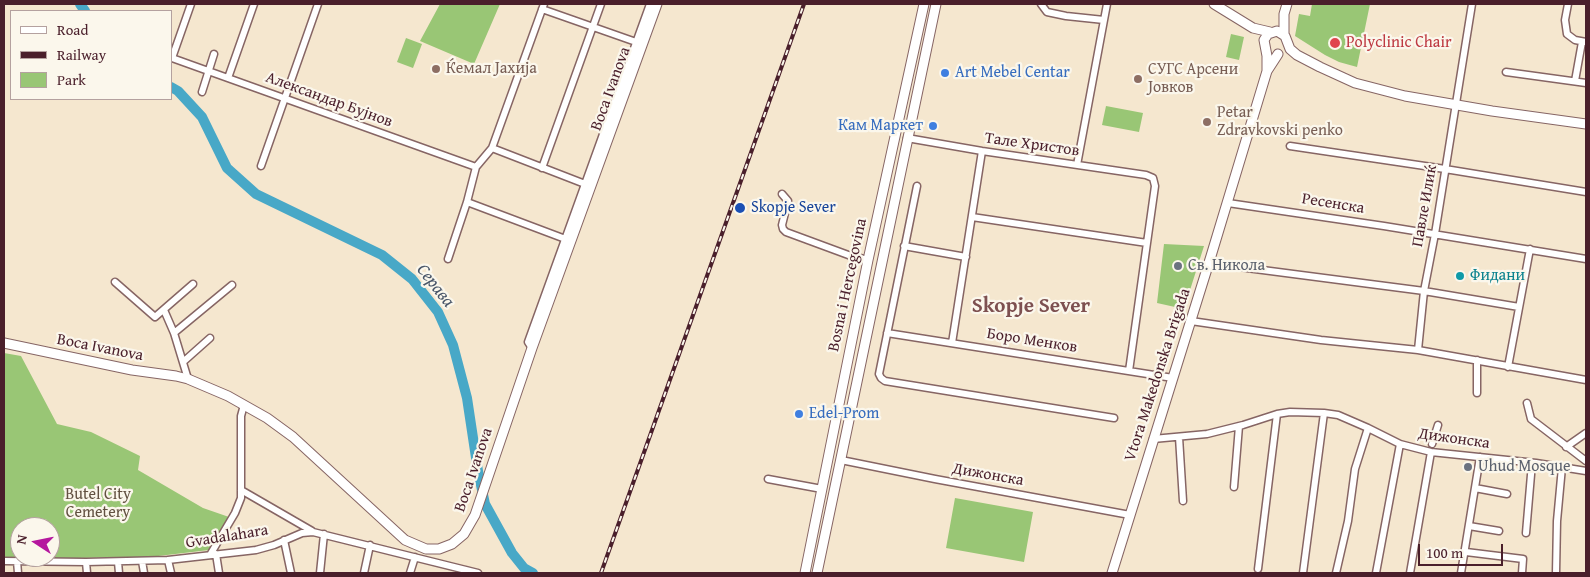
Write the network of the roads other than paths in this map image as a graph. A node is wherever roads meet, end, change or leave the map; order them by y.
1 (191, 4) edge
2 (254, 4) edge
3 (318, 4) edge
4 (601, 4) edge
5 (650, 4) edge
6 (657, 4) edge
7 (924, 4) edge
8 (936, 4) edge
9 (1041, 4) edge
10 (1107, 4) edge
11 (1214, 4) edge
12 (1287, 4) edge
13 (1472, 4) edge
14 (1568, 4) edge
15 (543, 6) edge
16 (1284, 14) junction
17 (1104, 20) junction
18 (593, 27) junction
19 (1253, 28) junction
20 (1272, 32) junction
21 (1286, 38) junction
22 (636, 42) junction
23 (1584, 42) edge
24 (1265, 45) junction
25 (1280, 53) junction
26 (214, 54) dead end
27 (1297, 55) junction
28 (172, 58) edge
29 (1267, 71) junction
30 (209, 72) junction
31 (1506, 72) dead end
32 (228, 78) junction
33 (1575, 82) junction
34 (1586, 83) edge
35 (623, 89) junction
36 (202, 92) dead end
37 (285, 98) junction
38 (1455, 104) junction
39 (1586, 124) edge
40 (907, 138) junction
41 (1290, 146) dead end
42 (492, 148) junction
43 (982, 151) junction
44 (1076, 165) junction
45 (261, 166) dead end
46 (476, 167) junction
47 (542, 168) junction
48 (1446, 169) junction
49 (585, 184) junction
50 (917, 186) dead end
51 (1586, 192) edge
52 (782, 194) dead end
53 (467, 202) junction
54 (1228, 202) junction
55 (972, 217) junction
56 (1435, 234) junction
57 (569, 240) junction
58 (1147, 243) junction
59 (904, 246) junction
60 (1530, 249) junction
61 (966, 257) junction
62 (1586, 259) edge
63 (448, 260) dead end
64 (868, 260) junction
65 (1224, 265) dead end
66 (115, 282) dead end
67 (193, 284) dead end
68 (232, 285) dead end
69 (1424, 291) junction
70 (1519, 307) junction
71 (164, 310) junction
72 (1191, 321) junction
73 (174, 333) junction
74 (887, 333) junction
75 (210, 338) dead end
76 (4, 343) edge
77 (952, 343) junction
78 (1418, 350) junction
79 (1477, 360) junction
80 (183, 362) junction
81 (1508, 367) junction
82 (1129, 371) junction
83 (1173, 378) junction
84 (188, 379) junction
85 (1586, 380) edge
86 (1478, 393) dead end
87 (1527, 403) dead end
88 (244, 405) junction
89 (1324, 413) junction
90 (1277, 414) junction
91 (1114, 418) dead end
92 (1438, 425) dead end
93 (1239, 426) junction
94 (1368, 428) junction
95 (1586, 433) edge
96 (1180, 437) junction
97 (1153, 439) junction
98 (1400, 444) junction
99 (1432, 444) dead end
100 (1566, 447) junction
101 (1431, 452) junction
102 (1480, 457) junction
103 (841, 460) junction
104 (1586, 461) edge
105 (1532, 463) junction
106 (1562, 467) junction
107 (1586, 471) edge
108 (768, 479) dead end
109 (1234, 486) dead end
110 (1475, 488) junction
111 (822, 489) junction
112 (242, 490) junction
113 (1507, 494) dead end
114 (1183, 501) dead end
115 (1130, 515) junction
116 (1469, 526) junction
117 (1499, 531) dead end
118 (313, 532) junction
119 (1526, 533) dead end
120 (324, 534) junction
121 (284, 540) junction
122 (370, 545) junction
123 (430, 549) junction
124 (1466, 552) junction
125 (213, 555) junction
126 (415, 557) junction
127 (422, 559) junction
128 (168, 560) junction
129 (142, 561) junction
130 (60, 562) edge
131 (86, 562) junction
132 (118, 562) junction
133 (1258, 569) dead end
134 (458, 571) edge
135 (87, 573) edge
136 (119, 573) edge
137 (144, 573) edge
138 (171, 573) edge
139 (219, 573) edge
140 (291, 573) edge
141 (320, 573) edge
142 (364, 573) edge
143 (410, 573) edge
144 (478, 573) edge
145 (805, 573) edge
146 (817, 573) edge
147 (1112, 573) edge
148 (1302, 573) edge
149 (1336, 573) edge
150 (1376, 573) edge
151 (1410, 573) edge
152 (1461, 573) edge
153 (1522, 573) edge
154 (1556, 573) edge

1 - 28 street
2 - 32 street
3 - 37 street
4 - 18 street
5 - 22 street
6 - 35 street, Boca Ivanova
7 - 64 street, Bosna i Hercegovina
8 - 40 street, Bosna i Hercegovina
9 - 17 street
10 - 17 street
11 - 19 street
12 - 16 street
13 - 38 street, Павле Илиќ
14 - 23 street
15 - 18 street
15 - 42 street
16 - 20 street
16 - 21 street
17 - 44 street
18 - 22 street
18 - 47 street
19 - 20 street
19 - 24 street
20 - 21 street
20 - 24 street
21 - 25 street
21 - 27 street
22 - 35 street
23 - 33 street
24 - 25 street
24 - 29 street, Vtora Makedonska Brigada
25 - 27 street
25 - 29 street, Vtora Makedonska Brigada
26 - 30 street
27 - 38 street
28 - 30 street, Александар Бујнов
29 - 54 street, Vtora Makedonska Brigada
30 - 32 street, Александар Бујнов
30 - 36 street
31 - 33 street
32 - 37 street, Александар Бујнов
33 - 34 street
35 - 49 street
35 - 57 street, Boca Ivanova
37 - 45 street
37 - 46 street, Александар Бујнов
38 - 39 street
38 - 48 street, Павле Илиќ
40 - 43 street, Тале Христов
40 - 103 street, Bosna i Hercegovina
41 - 48 street
42 - 46 street
42 - 47 street
43 - 44 street, Тале Христов
43 - 55 street
44 - 58 street, Тале Христов
46 - 53 street
47 - 49 street
48 - 51 street
48 - 56 street, Павле Илиќ
49 - 57 street
50 - 59 street
52 - 64 street
53 - 57 street
53 - 63 street
54 - 56 street, Ресенска
54 - 72 street, Vtora Makedonska Brigada
55 - 58 street
55 - 61 street
56 - 60 street, Ресенска
56 - 69 street, Павле Илиќ
57 - 123 street, Boca Ivanova
58 - 82 street
59 - 61 street
59 - 74 street
60 - 62 street, Ресенска
60 - 70 street
61 - 77 street
64 - 111 street, Bosna i Hercegovina
65 - 69 street
66 - 71 street
67 - 71 street
68 - 73 street
69 - 70 street
69 - 78 street, Павле Илиќ
70 - 81 street
71 - 73 street
72 - 78 street
72 - 83 street, Vtora Makedonska Brigada
73 - 80 street
74 - 77 street, Боро Менков
74 - 91 street
75 - 80 street
76 - 84 street, Boca Ivanova
77 - 82 street, Боро Менков
78 - 79 street
79 - 81 street
79 - 86 street
80 - 84 street
81 - 85 street
82 - 83 street, Боро Менков
83 - 97 street, Vtora Makedonska Brigada
84 - 88 street, Boca Ivanova
87 - 100 street
88 - 112 street
88 - 123 street, Boca Ivanova
89 - 90 street, Дижонска
89 - 94 street, Дижонска
89 - 148 street
90 - 93 street, Дижонска
90 - 133 street
92 - 99 street
93 - 96 street, Дижонска
93 - 109 street
94 - 98 street, Дижонска
94 - 149 street
95 - 100 street
96 - 97 street, Дижонска
96 - 114 street
97 - 115 street, Vtora Makedonska Brigada
98 - 101 street, Дижонска
98 - 150 street
100 - 104 street
101 - 102 street, Дижонска
101 - 151 street
102 - 105 street, Дижонска
102 - 110 street
103 - 115 street, Дижонска
103 - 146 street, Bosna i Hercegovina
105 - 106 street, Дижонска
105 - 119 street
106 - 107 street, Дижонска
106 - 154 street
108 - 111 street
110 - 113 street
110 - 116 street
111 - 145 street, Bosna i Hercegovina
112 - 118 street
112 - 125 street
115 - 147 street, Vtora Makedonska Brigada
116 - 117 street
116 - 124 street
118 - 120 street, Gvadalahara
118 - 121 street, Gvadalahara
120 - 122 street, Gvadalahara
120 - 141 street
121 - 125 street, Gvadalahara
121 - 140 street
122 - 126 street, Gvadalahara
122 - 142 street
123 - 127 street
124 - 152 street
124 - 153 street
125 - 128 street, Gvadalahara
125 - 139 street
126 - 127 street, Gvadalahara
126 - 143 street
127 - 134 street, Gvadalahara
128 - 129 street, Gvadalahara
128 - 138 street
129 - 132 street, Gvadalahara
129 - 137 street
130 - 131 street, Gvadalahara
131 - 132 street, Gvadalahara
131 - 135 street
132 - 136 street
134 - 144 street, Gvadalahara

